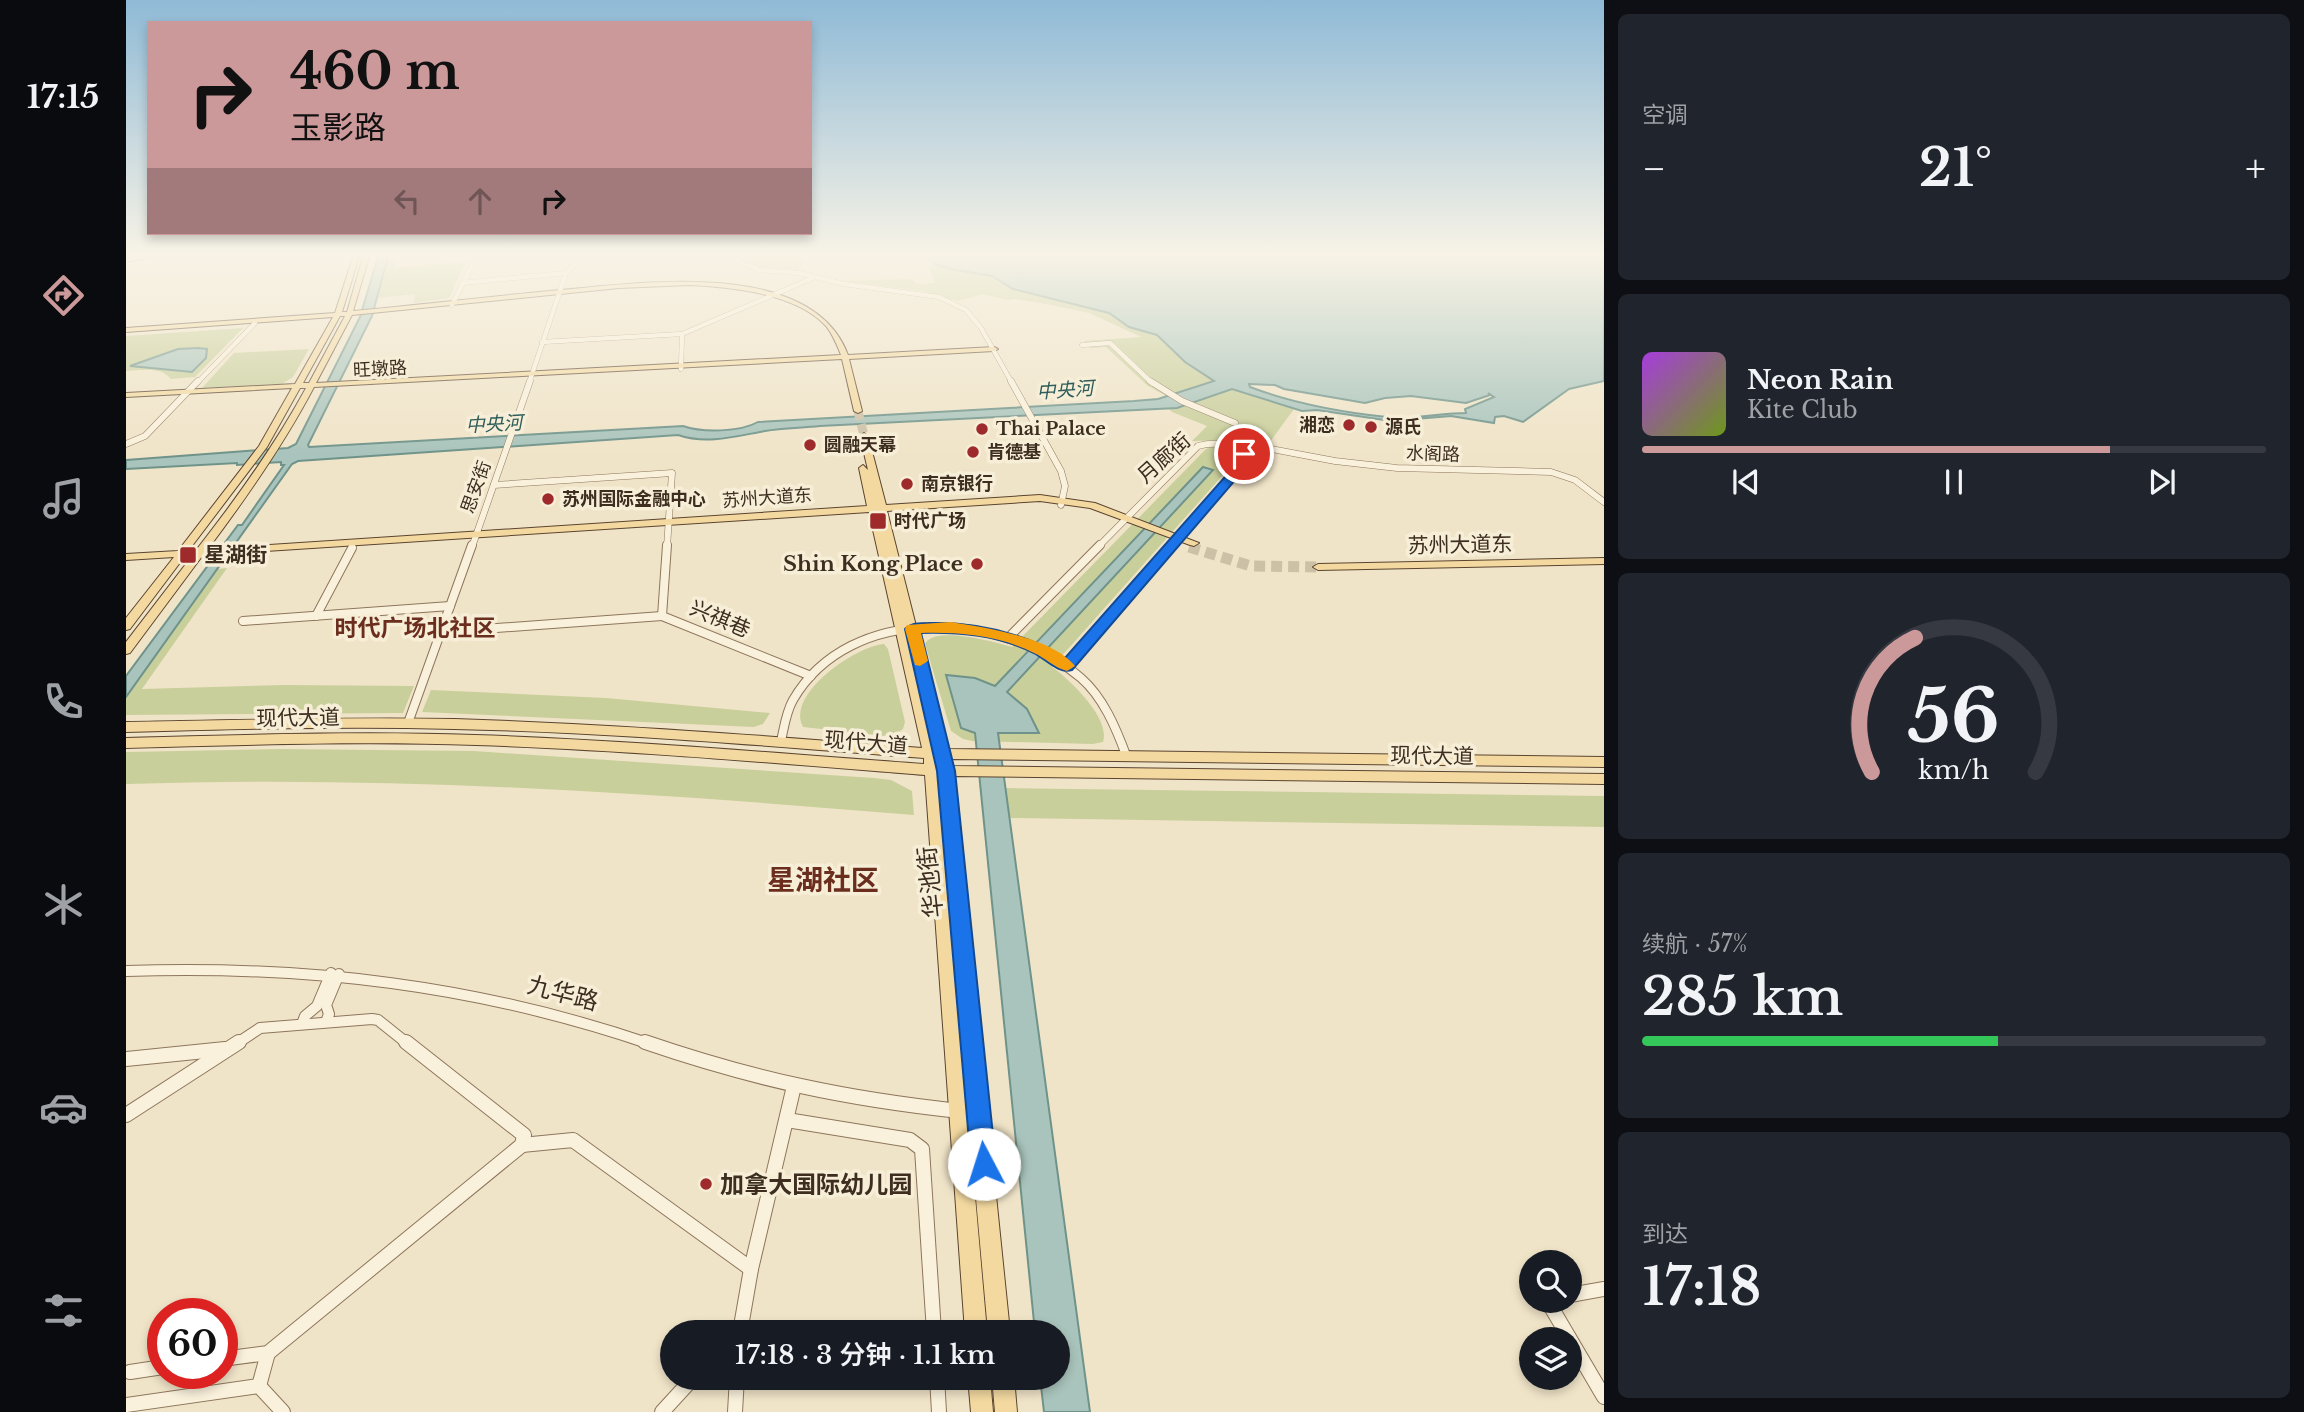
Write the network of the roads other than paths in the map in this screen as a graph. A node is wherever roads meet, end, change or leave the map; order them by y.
1 (239, 323) edge
2 (255, 323) joint
3 (333, 323) edge
4 (344, 323) edge
5 (549, 323) edge
6 (709, 323) edge
7 (819, 323) edge
8 (977, 323) edge
9 (126, 332) edge
10 (682, 334) junction
11 (542, 342) junction
12 (1082, 345) dead end
13 (994, 349) junction
14 (839, 359) junction
15 (681, 367) junction
16 (531, 376) junction
17 (342, 385) joint
18 (323, 386) joint
19 (311, 387) junction
20 (297, 388) junction
21 (188, 394) junction
22 (126, 397) edge
23 (854, 411) tunnel mouth
24 (1235, 423) dead end
25 (860, 436) tunnel mouth
26 (126, 444) edge
27 (1235, 447) junction
28 (1255, 451) junction
29 (1245, 461) junction
30 (263, 465) joint
31 (494, 485) junction
32 (1062, 502) junction
33 (1600, 502) edge
34 (1604, 509) edge
35 (878, 511) junction
36 (1124, 519) junction
37 (668, 525) junction
38 (474, 537) junction
39 (1171, 537) junction
40 (1191, 545) tunnel mouth
41 (352, 548) junction
42 (232, 553) junction
43 (206, 554) junction
44 (1604, 555) edge
45 (181, 556) junction
46 (126, 557) edge
47 (1604, 561) edge
48 (126, 563) edge
49 (450, 606) junction
50 (662, 615) junction
51 (316, 616) junction
52 (243, 621) dead end
53 (126, 626) edge
54 (906, 630) junction
55 (442, 632) junction
56 (1009, 637) junction
57 (1025, 643) joint
58 (126, 650) edge
59 (1053, 657) joint
60 (1067, 666) junction
61 (811, 676) junction
62 (408, 723) junction
63 (126, 727) edge
64 (781, 741) junction
65 (126, 743) edge
66 (937, 753) junction
67 (1126, 755) junction
68 (1604, 762) edge
69 (939, 770) junction
70 (1604, 779) edge
71 (126, 971) edge
72 (335, 974) junction
73 (326, 1022) junction
74 (302, 1024) junction
75 (227, 1049) junction
76 (126, 1059) edge
77 (794, 1086) junction
78 (969, 1111) junction
79 (126, 1115) edge
80 (787, 1120) junction
81 (522, 1145) junction
82 (751, 1269) junction
83 (1604, 1289) edge
84 (1582, 1293) edge
85 (1556, 1313) edge
86 (741, 1320) edge
87 (933, 1320) edge
88 (976, 1320) edge
89 (997, 1320) edge
90 (268, 1353) junction
91 (238, 1357) edge
92 (147, 1370) edge
93 (127, 1374) edge
94 (259, 1386) junction
95 (682, 1390) edge
96 (736, 1390) edge
97 (938, 1390) edge
98 (980, 1390) edge
99 (1004, 1390) edge
100 (1604, 1397) edge
101 (126, 1405) edge
102 (284, 1412) edge
103 (662, 1412) edge
104 (735, 1412) edge
105 (939, 1412) edge
106 (982, 1412) edge
107 (1006, 1412) edge

1 - 9 main road
2 - 9 main road
2 - 21 street
3 - 20 main road
4 - 19 main road
5 - 11 street, 思安街
6 - 10 street
7 - 14 main road
8 - 13 street
10 - 11 street
10 - 15 street
11 - 16 street, 思安街
12 - 24 street
13 - 14 main road, 旺墩路
13 - 32 street
14 - 15 main road, 旺墩路
14 - 23 main road
15 - 16 main road, 旺墩路
16 - 17 main road, 旺墩路
16 - 31 street, 思安街
17 - 18 main road, 旺墩路
18 - 19 main road, 旺墩路
19 - 20 main road, 旺墩路
19 - 30 main road
20 - 21 main road, 旺墩路
20 - 45 main road
21 - 22 main road, 旺墩路
21 - 26 street
25 - 35 main road, 华池街
27 - 28 street, 水阁路
27 - 29 street
27 - 36 street, 月廊街
28 - 29 street
28 - 33 street, 水阁路
29 - 39 street
30 - 43 main road
31 - 37 street, 兴祺巷
31 - 38 street, 思安街
32 - 35 main road, 苏州大道东
32 - 36 main road, 苏州大道东
33 - 34 street, 水阁路
35 - 37 main road, 苏州大道东
35 - 54 main road, 华池街
36 - 39 main road, 苏州大道东
36 - 56 street, 月廊街
37 - 38 main road, 苏州大道东
37 - 50 street, 兴祺巷
38 - 41 main road, 苏州大道东
38 - 42 main road, 苏州大道东
38 - 49 street, 思安街
39 - 40 main road, 苏州大道东
39 - 60 street
41 - 42 main road, 苏州大道东
41 - 51 street
42 - 43 main road, 苏州大道东
43 - 45 main road, 苏州大道东
43 - 58 main road
44 - 47 main road, 苏州大道东
45 - 46 main road, 苏州大道东
45 - 48 main road, 苏州大道东
45 - 53 main road
49 - 51 street
49 - 55 street, 思安街
50 - 55 street
50 - 61 street, 兴祺巷
51 - 52 street
54 - 56 street
54 - 61 street
54 - 66 main road, 华池街
55 - 62 street, 思安街
56 - 57 street
57 - 59 street
59 - 60 street
60 - 67 street
61 - 64 street
62 - 63 main road, 现代大道
62 - 64 main road, 现代大道
64 - 66 main road, 现代大道
65 - 69 main road, 现代大道
66 - 67 main road, 现代大道
66 - 69 main road, 华池街
67 - 68 main road, 现代大道
69 - 70 main road, 现代大道
69 - 78 main road, 华池街
71 - 72 street, 九华路
72 - 73 street
72 - 74 street
72 - 77 street, 九华路
73 - 74 street
73 - 81 street
74 - 75 street
75 - 76 street
75 - 79 street
77 - 78 street, 九华路
77 - 80 street
78 - 88 main road, 华池街
78 - 89 main road, 华池街
80 - 82 street
80 - 87 street
81 - 82 street
81 - 90 street
82 - 86 street
83 - 84 street
85 - 100 street
90 - 91 street
90 - 94 street
92 - 93 street
94 - 101 street
94 - 102 street
95 - 103 street
96 - 104 street
97 - 105 street
98 - 106 main road
99 - 107 main road

